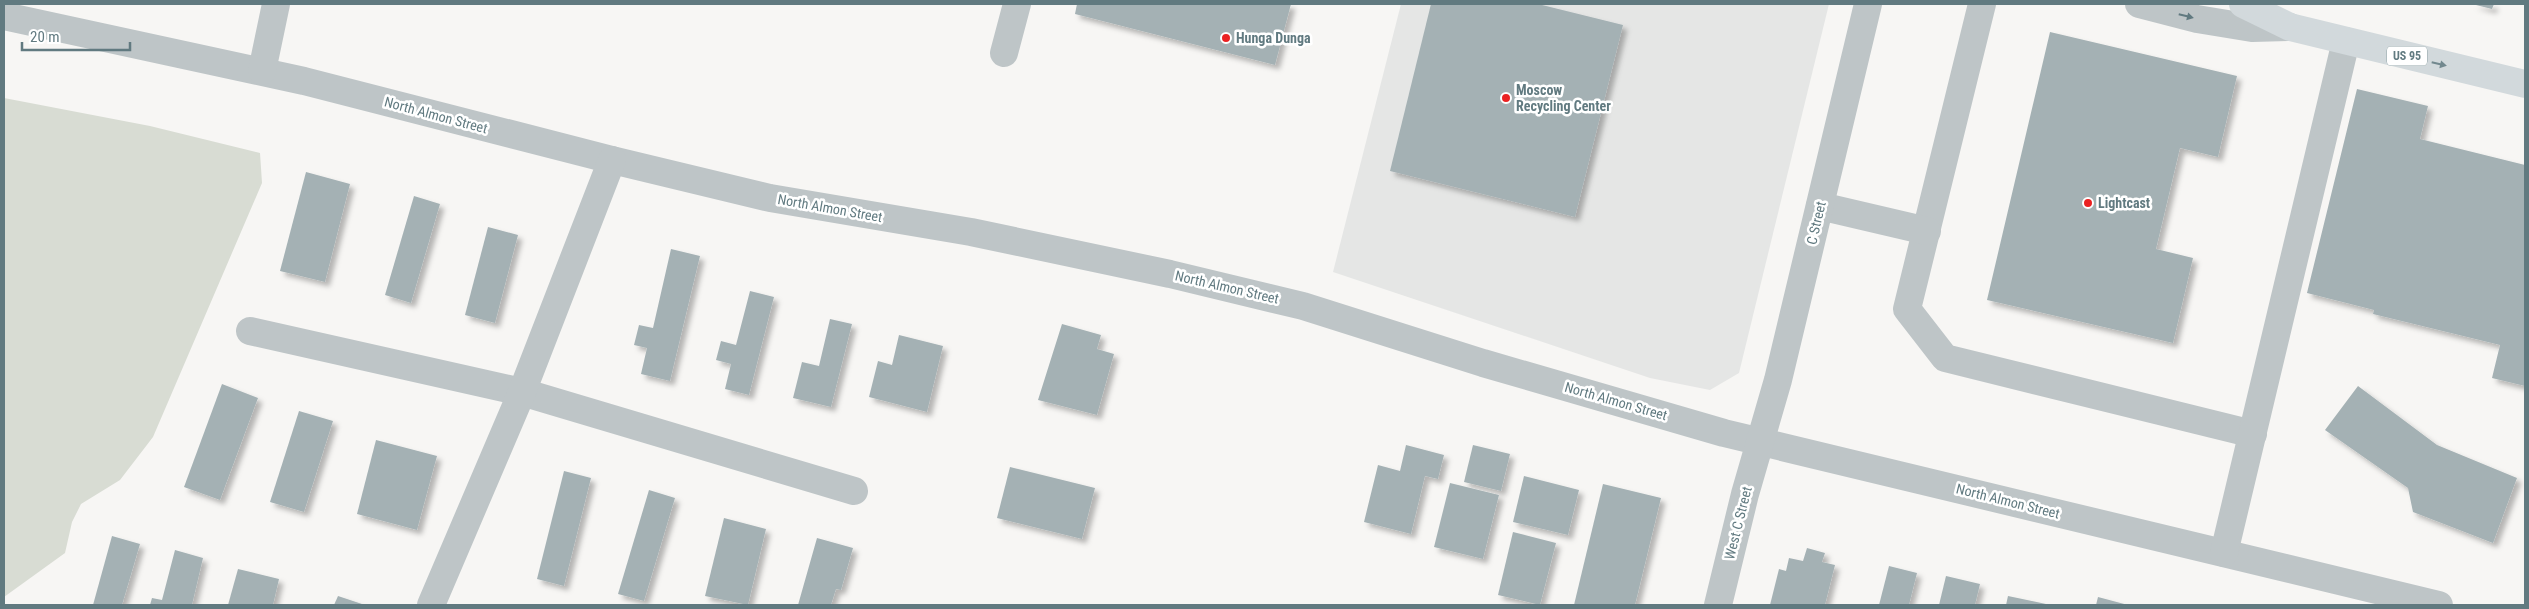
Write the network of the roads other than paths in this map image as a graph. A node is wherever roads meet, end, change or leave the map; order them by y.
1 (276, 4) edge
2 (1017, 4) edge
3 (1868, 4) edge
4 (1982, 4) edge
5 (2138, 4) edge
6 (2243, 4) edge
7 (4, 16) edge
8 (2290, 27) junction
9 (2346, 41) junction
10 (1004, 53) dead end
11 (262, 71) junction
12 (2525, 84) edge
13 (612, 160) junction
14 (1820, 206) junction
15 (1927, 231) junction
16 (250, 331) dead end
17 (522, 392) junction
18 (2253, 434) junction
19 (1761, 442) junction
20 (854, 491) dead end
21 (2224, 553) junction
22 (431, 605) edge
23 (1718, 605) edge
24 (2439, 605) edge

1 - 11 street
2 - 10 street
3 - 14 street, C Street
4 - 15 street
5 -> 8 street
6 - 8 highway, US 95
7 - 11 street, North Almon Street
8 - 9 highway, US 95
9 -> 12 highway, US 95
9 - 18 street
11 - 13 street, North Almon Street
13 - 17 street
13 - 19 street, North Almon Street
14 - 15 street
14 - 19 street, C Street
15 - 18 street
16 - 17 street
17 - 20 street
17 - 22 street
18 - 21 street
19 - 21 street, North Almon Street
19 - 23 street, West C Street
21 - 24 street, North Almon Street

